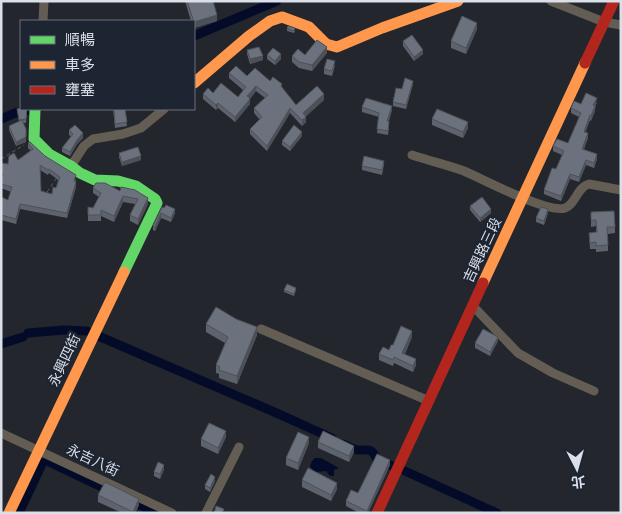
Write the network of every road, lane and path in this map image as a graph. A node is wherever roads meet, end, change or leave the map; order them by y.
1 (44, 1) edge
2 (458, 1) edge
3 (551, 1) edge
4 (614, 1) edge
5 (43, 20) edge
6 (604, 22) junction
7 (621, 25) edge
8 (195, 82) edge
9 (35, 110) edge
10 (163, 110) edge
11 (34, 139) junction
12 (412, 155) dead end
13 (1, 159) edge
14 (71, 166) junction
15 (58, 175) edge
16 (621, 190) edge
17 (47, 192) edge
18 (522, 198) junction
19 (473, 306) junction
20 (261, 329) dead end
21 (594, 391) dead end
22 (430, 401) junction
23 (1, 433) edge
24 (239, 447) dead end
25 (38, 450) junction
26 (9, 513) edge
27 (172, 513) edge
28 (206, 513) edge
29 (377, 513) edge

1 - 5 street
2 - 8 street
3 - 6 street
4 - 6 street, 吉興路三段
6 - 7 street
6 - 18 street, 吉興路三段
9 - 11 street
10 - 14 street
11 - 13 path
11 - 14 street
12 - 18 street
14 - 25 street, 永興四街
15 - 17 path
16 - 18 street
18 - 19 street, 吉興路三段
19 - 21 street
19 - 22 street, 吉興路三段
20 - 22 street
22 - 29 street, 吉興路三段
23 - 25 street, 永吉八街
24 - 28 street
25 - 26 street, 永興四街
25 - 27 street, 永吉八街

